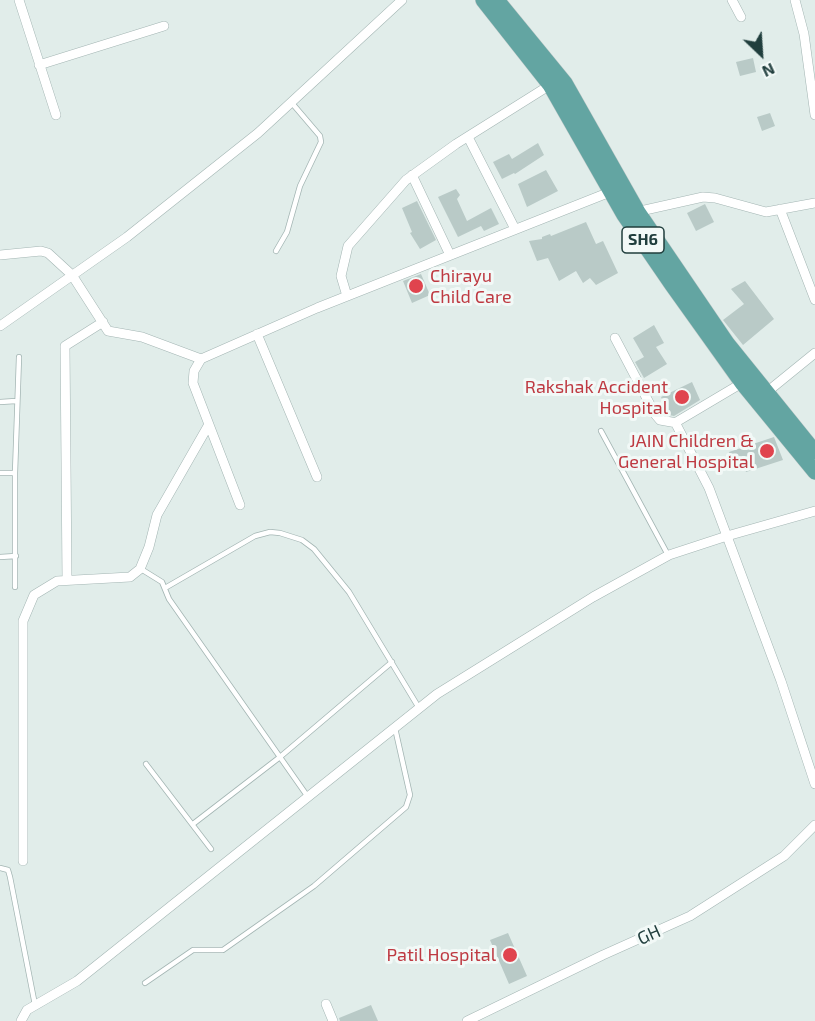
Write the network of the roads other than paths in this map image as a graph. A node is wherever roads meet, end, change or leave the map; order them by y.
1 (19, 0) edge
2 (402, 0) edge
3 (483, 0) edge
4 (497, 0) edge
5 (732, 0) edge
6 (795, 0) edge
7 (741, 17) dead end
8 (164, 26) dead end
9 (39, 65) junction
10 (550, 85) junction
11 (291, 102) junction
12 (56, 115) dead end
13 (815, 116) edge
14 (468, 137) junction
15 (412, 175) junction
16 (610, 192) junction
17 (815, 203) edge
18 (780, 209) junction
19 (631, 213) junction
20 (515, 229) junction
21 (276, 251) dead end
22 (0, 255) edge
23 (450, 255) junction
24 (72, 275) junction
25 (347, 296) junction
26 (815, 300) edge
27 (103, 322) junction
28 (0, 326) edge
29 (257, 334) junction
30 (615, 338) dead end
31 (815, 353) edge
32 (19, 357) dead end
33 (201, 359) junction
34 (742, 383) junction
35 (767, 392) junction
36 (16, 401) junction
37 (0, 402) edge
38 (677, 423) junction
39 (208, 426) junction
40 (601, 431) dead end
41 (815, 452) edge
42 (815, 472) edge
43 (0, 473) edge
44 (15, 473) junction
45 (317, 477) dead end
46 (240, 505) dead end
47 (815, 511) edge
48 (727, 536) junction
49 (669, 555) junction
50 (16, 556) junction
51 (0, 557) edge
52 (140, 569) junction
53 (67, 580) junction
54 (15, 587) dead end
55 (165, 588) junction
56 (392, 662) junction
57 (419, 708) junction
58 (395, 728) junction
59 (280, 757) junction
60 (146, 764) dead end
61 (815, 784) edge
62 (308, 797) junction
63 (193, 824) junction
64 (815, 825) edge
65 (211, 849) dead end
66 (23, 861) dead end
67 (0, 868) edge
68 (145, 983) dead end
69 (326, 1004) dead end
70 (35, 1005) junction
71 (21, 1021) edge
72 (333, 1021) edge
73 (467, 1021) edge

1 - 9 street
2 - 11 street
3 - 10 main road, SH6
4 - 19 main road, SH6
5 - 7 street
6 - 13 street
8 - 9 street
9 - 12 street
10 - 14 street
10 - 16 main road, SH6
11 - 21 lane
11 - 24 street
14 - 15 street
14 - 20 street
15 - 23 street
15 - 25 street
16 - 19 main road, SH6
16 - 20 street
17 - 18 street
18 - 19 street
18 - 26 street
19 - 34 main road, SH6
19 - 35 main road, SH6
20 - 23 street
22 - 24 street
23 - 25 street
24 - 27 street
24 - 28 street
25 - 29 street
27 - 33 street
27 - 53 street
29 - 33 street
29 - 45 street
30 - 38 street
31 - 35 street
32 - 36 lane
33 - 39 street
34 - 38 street
34 - 42 main road, SH6
35 - 41 main road, SH6
36 - 37 lane
36 - 44 lane
38 - 48 street
39 - 46 street
39 - 52 street
40 - 49 lane
43 - 44 lane
44 - 50 lane
47 - 48 street
48 - 49 street
48 - 61 street
49 - 57 street
50 - 51 lane
50 - 54 lane
52 - 53 street
52 - 55 lane
53 - 66 street
55 - 56 lane
55 - 59 lane
56 - 57 lane
56 - 59 lane
57 - 58 street
58 - 62 street
58 - 68 lane
59 - 62 lane
59 - 63 lane
60 - 63 lane
62 - 70 street
63 - 65 lane
64 - 73 street, GH
67 - 70 lane
69 - 72 street
70 - 71 street

